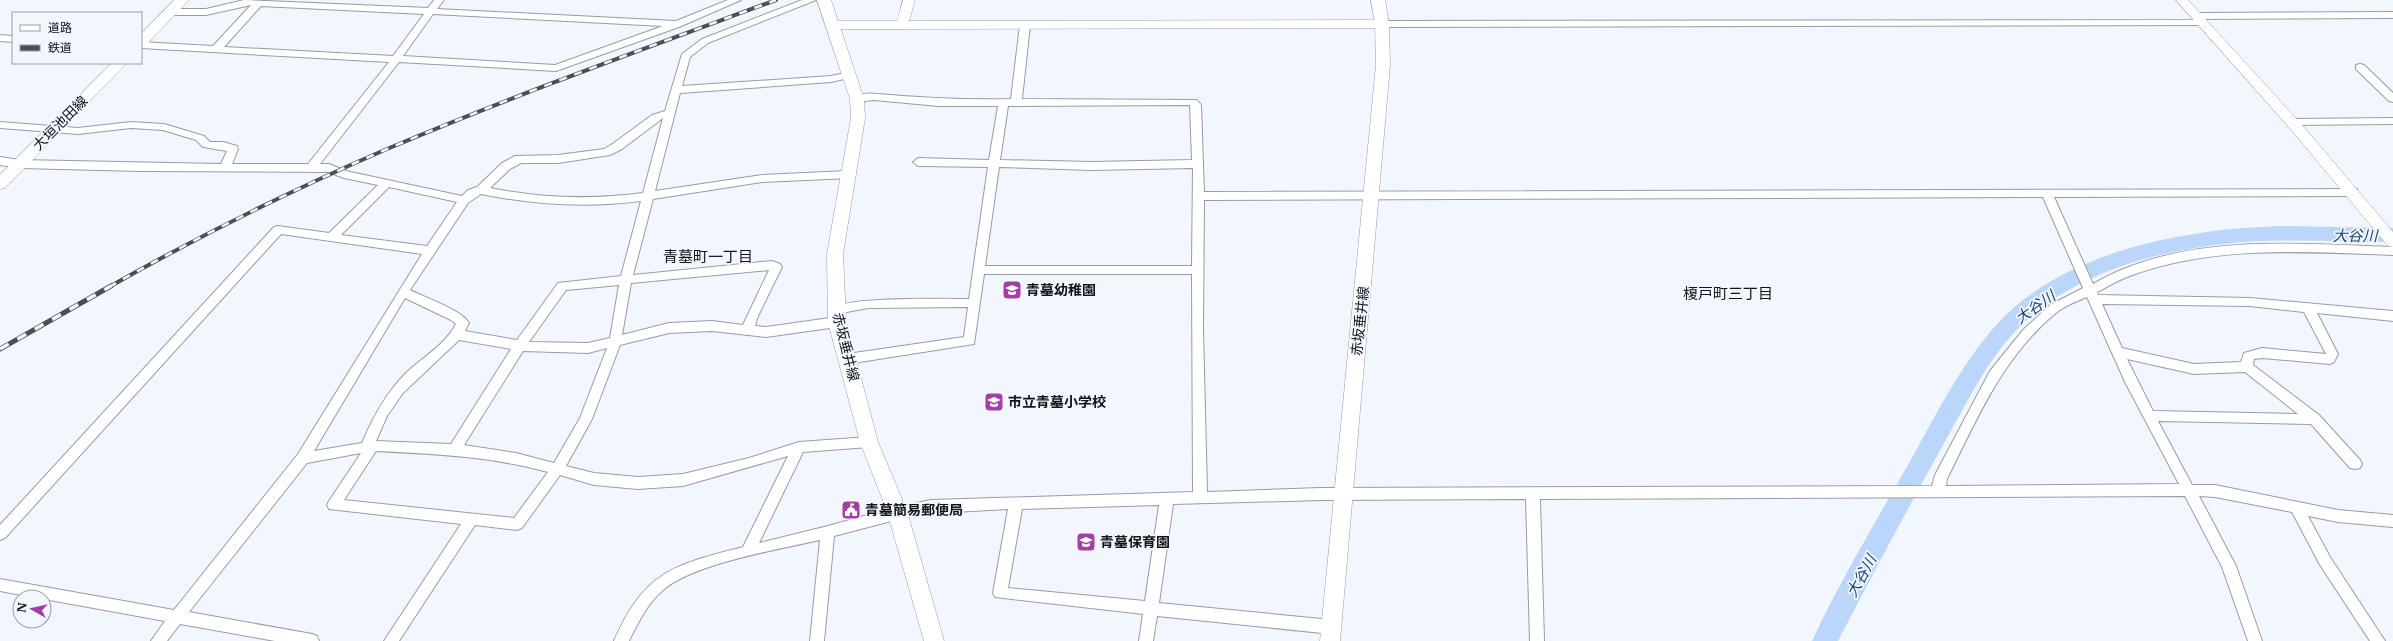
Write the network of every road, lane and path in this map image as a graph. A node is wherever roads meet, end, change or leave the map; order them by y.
1 (182, 0) edge
2 (439, 0) edge
3 (736, 0) edge
4 (811, 0) edge
5 (824, 0) edge
6 (909, 0) edge
7 (1378, 0) edge
8 (2182, 0) edge
9 (259, 2) junction
10 (432, 11) junction
11 (170, 12) junction
12 (2393, 15) edge
13 (2199, 19) junction
14 (1382, 24) junction
15 (676, 25) junction
16 (902, 25) junction
17 (1025, 25) junction
18 (832, 26) junction
19 (0, 38) edge
20 (12, 39) edge
21 (142, 41) edge
22 (142, 45) edge
23 (216, 49) junction
24 (397, 58) junction
25 (119, 64) edge
26 (2360, 67) dead end
27 (849, 75) junction
28 (675, 90) junction
29 (857, 99) junction
30 (2393, 99) edge
31 (1004, 103) junction
32 (1016, 103) junction
33 (669, 113) junction
34 (2393, 121) edge
35 (2292, 122) junction
36 (0, 125) edge
37 (55, 129) junction
38 (0, 161) edge
39 (918, 162) dead end
40 (20, 164) junction
41 (1198, 164) junction
42 (995, 165) junction
43 (225, 167) junction
44 (312, 167) junction
45 (847, 175) junction
46 (0, 184) edge
47 (386, 184) junction
48 (481, 190) junction
49 (2353, 192) junction
50 (2047, 194) junction
51 (648, 195) junction
52 (1198, 196) junction
53 (1372, 196) junction
54 (464, 200) junction
55 (332, 237) junction
56 (2393, 242) edge
57 (2393, 251) edge
58 (431, 252) junction
59 (980, 270) junction
60 (1198, 270) junction
61 (626, 280) junction
62 (403, 292) junction
63 (2091, 292) junction
64 (974, 303) junction
65 (2308, 308) junction
66 (837, 316) junction
67 (2393, 316) edge
68 (748, 330) junction
69 (458, 335) junction
70 (615, 343) junction
71 (520, 345) junction
72 (2117, 352) junction
73 (847, 359) junction
74 (2247, 367) junction
75 (2149, 416) junction
76 (2314, 419) junction
77 (869, 442) junction
78 (370, 447) junction
79 (799, 447) junction
80 (455, 449) junction
81 (303, 458) junction
82 (2355, 464) dead end
83 (558, 468) junction
84 (2188, 490) junction
85 (1934, 491) junction
86 (1533, 494) junction
87 (1343, 495) junction
88 (1200, 497) junction
89 (1167, 499) junction
90 (1016, 504) junction
91 (2298, 510) junction
92 (897, 512) junction
93 (472, 518) junction
94 (2393, 521) edge
95 (828, 532) junction
96 (0, 534) edge
97 (748, 550) junction
98 (0, 585) edge
99 (1152, 607) junction
100 (178, 616) junction
101 (1331, 634) edge
102 (158, 641) edge
103 (312, 641) edge
104 (391, 641) edge
105 (621, 641) edge
106 (817, 641) edge
107 (934, 641) edge
108 (1146, 641) edge
109 (1537, 641) edge
110 (2256, 641) edge
111 (2378, 641) edge

1 - 11 main road
2 - 10 street
3 - 15 street
4 - 28 street
5 - 18 main road, 赤坂垂井線
6 - 16 street
7 - 14 main road, 赤坂垂井線
8 - 13 street
9 - 10 street
9 - 11 street
9 - 23 street
10 - 15 street
10 - 24 street
11 - 21 main road
12 - 13 street
13 - 14 street
13 - 35 street
14 - 17 street
14 - 53 main road, 赤坂垂井線
15 - 24 street
16 - 17 street
16 - 18 street
17 - 32 street
18 - 27 main road, 赤坂垂井線
19 - 20 street
22 - 23 street
23 - 24 street
24 - 44 street
25 - 37 main road, 大垣池田線
26 - 30 street
27 - 28 street
27 - 29 main road, 赤坂垂井線
28 - 33 street
29 - 31 street
29 - 45 main road, 赤坂垂井線
31 - 32 street
31 - 42 street
32 - 41 street
33 - 48 street
33 - 51 street
34 - 35 street
35 - 49 street
36 - 37 street
37 - 40 main road, 大垣池田線
37 - 43 street
38 - 40 street
39 - 42 street
40 - 43 street
40 - 46 main road, 大垣池田線
41 - 42 street
41 - 52 street
42 - 59 street
43 - 44 street
44 - 47 street
45 - 51 street
45 - 66 main road, 赤坂垂井線
47 - 54 street
47 - 55 street
48 - 51 street
48 - 54 street
49 - 50 street
49 - 56 street
50 - 53 street
50 - 63 street
51 - 61 street
52 - 53 street
52 - 60 street
53 - 87 main road, 赤坂垂井線
54 - 58 street
55 - 58 street
55 - 96 street
57 - 63 street
58 - 62 street
59 - 60 street
59 - 64 street
60 - 88 street
61 - 68 street
61 - 70 street
61 - 71 street
62 - 69 street
62 - 81 street
63 - 65 street
63 - 72 street
63 - 85 street
64 - 66 street
64 - 73 street
65 - 67 street
65 - 74 street
66 - 68 street
66 - 73 main road, 赤坂垂井線
68 - 70 street
69 - 71 street
69 - 78 street
70 - 71 street
70 - 83 street
71 - 80 street
72 - 74 street
72 - 75 street
73 - 77 main road, 赤坂垂井線
74 - 76 street
75 - 76 street
75 - 84 street
76 - 82 street
77 - 79 street
77 - 92 main road, 赤坂垂井線
78 - 80 street
78 - 81 street
78 - 93 street
79 - 83 street
79 - 97 street
80 - 83 street
81 - 100 street
83 - 93 street
84 - 85 street
84 - 91 street
84 - 110 street
85 - 86 street
86 - 87 street
86 - 109 street
87 - 88 street
87 - 101 main road, 赤坂垂井線
88 - 89 street
89 - 90 street
89 - 99 street
90 - 92 street
90 - 99 street
91 - 94 street
91 - 111 street
92 - 95 street
92 - 107 main road, 赤坂垂井線
93 - 104 street
95 - 97 street
95 - 106 street
97 - 105 street
98 - 100 street
99 - 101 street
99 - 108 street
100 - 102 street
100 - 103 street

